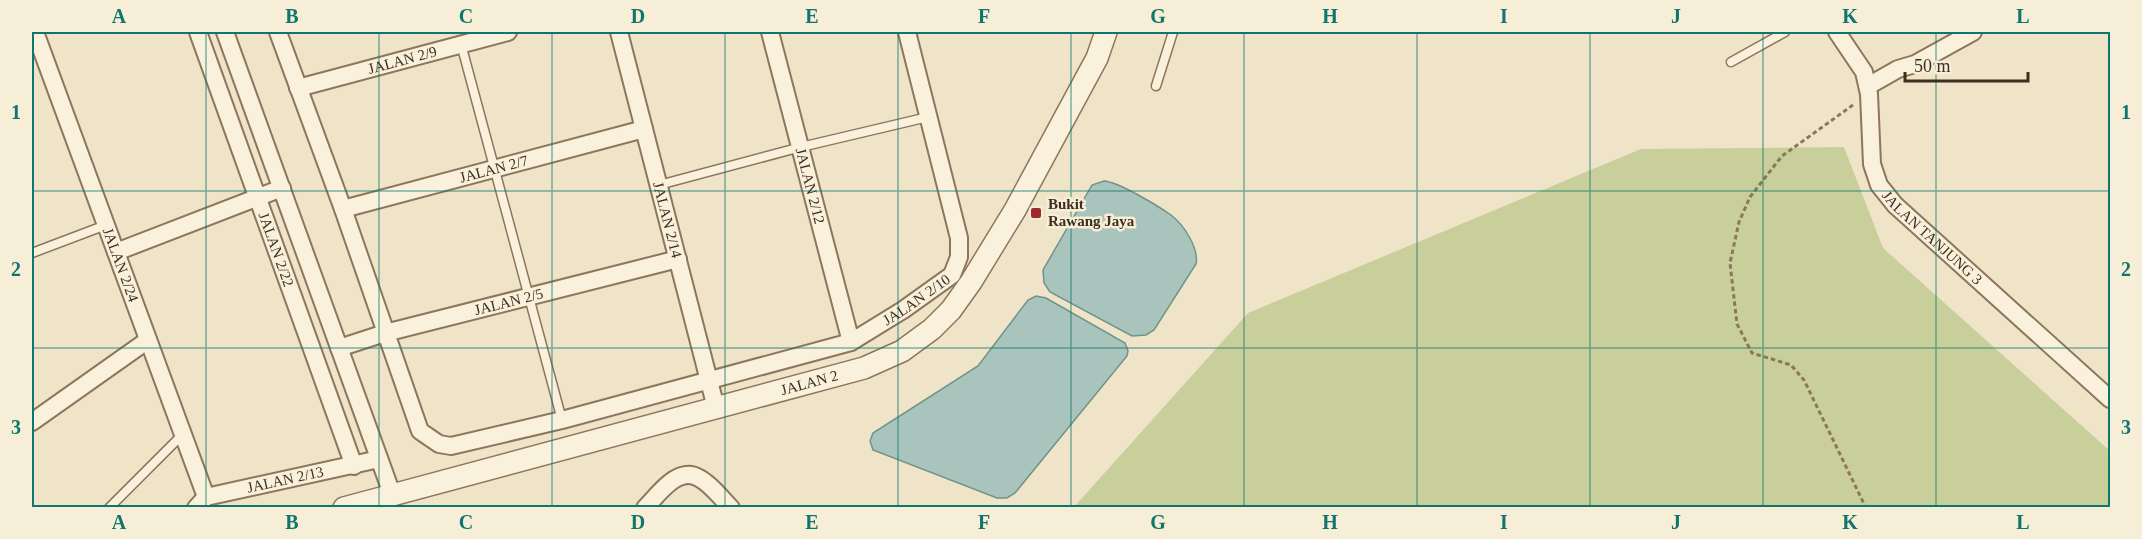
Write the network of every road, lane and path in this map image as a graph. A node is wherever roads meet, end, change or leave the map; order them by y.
1 (198, 32) edge
2 (225, 32) edge
3 (278, 32) edge
4 (619, 32) edge
5 (770, 32) edge
6 (907, 32) edge
7 (1106, 32) edge
8 (1173, 32) edge
9 (1785, 32) edge
10 (1837, 32) edge
11 (1973, 32) edge
12 (34, 33) edge
13 (499, 33) edge
14 (461, 44) junction
15 (1731, 62) dead end
16 (1156, 86) dead end
17 (298, 88) junction
18 (1869, 90) junction
19 (928, 117) junction
20 (644, 129) junction
21 (801, 147) junction
22 (494, 168) junction
23 (659, 185) junction
24 (282, 188) junction
25 (258, 197) junction
26 (343, 210) junction
27 (106, 225) junction
28 (116, 252) junction
29 (32, 253) edge
30 (678, 259) junction
31 (529, 297) junction
32 (385, 333) junction
33 (148, 340) junction
34 (851, 342) junction
35 (339, 348) junction
36 (709, 380) junction
37 (2110, 399) edge
38 (716, 408) junction
39 (562, 420) junction
40 (32, 422) edge
41 (183, 434) junction
42 (379, 459) junction
43 (354, 466) junction
44 (392, 494) junction
45 (201, 502) edge
46 (109, 507) edge
47 (344, 507) edge
48 (645, 507) edge
49 (731, 507) edge
50 (1866, 507) edge

1 - 25 street, JALAN 2/22
2 - 24 street
3 - 17 street, JALAN 2/10
4 - 20 street, JALAN 2/14
5 - 21 street, JALAN 2/12
6 - 19 street, JALAN 2/10
7 - 38 street, JALAN 2
8 - 16 lane
9 - 15 lane
10 - 18 street, JALAN TANJUNG 3
11 - 18 street
12 - 27 street, JALAN 2/24
13 - 14 street, JALAN 2/9
14 - 17 street, JALAN 2/9
14 - 22 lane
17 - 26 street, JALAN 2/10
18 - 37 street, JALAN TANJUNG 3
18 - 50 path
19 - 21 lane
19 - 34 street, JALAN 2/10
20 - 22 street, JALAN 2/7
20 - 23 street, JALAN 2/14
21 - 23 lane
21 - 34 street, JALAN 2/12
22 - 26 street, JALAN 2/7
22 - 31 lane
23 - 30 street, JALAN 2/14
24 - 25 street
24 - 35 street
25 - 28 street
25 - 43 street, JALAN 2/22
26 - 32 street, JALAN 2/10
27 - 28 street, JALAN 2/24
27 - 29 lane
28 - 33 street, JALAN 2/24
30 - 31 street, JALAN 2/5
30 - 36 street, JALAN 2/14
31 - 32 street, JALAN 2/5
31 - 39 lane
32 - 35 street, JALAN 2/5
32 - 39 street, JALAN 2/10
33 - 40 street
33 - 41 street, JALAN 2/24
34 - 36 street, JALAN 2/10
35 - 42 street
36 - 38 street, JALAN 2/14
36 - 39 street, JALAN 2/10
38 - 44 street, JALAN 2
41 - 45 street, JALAN 2/24
41 - 46 lane
42 - 43 street, JALAN 2/13
42 - 44 street
43 - 45 street, JALAN 2/13
44 - 47 street, JALAN 2
48 - 49 street

